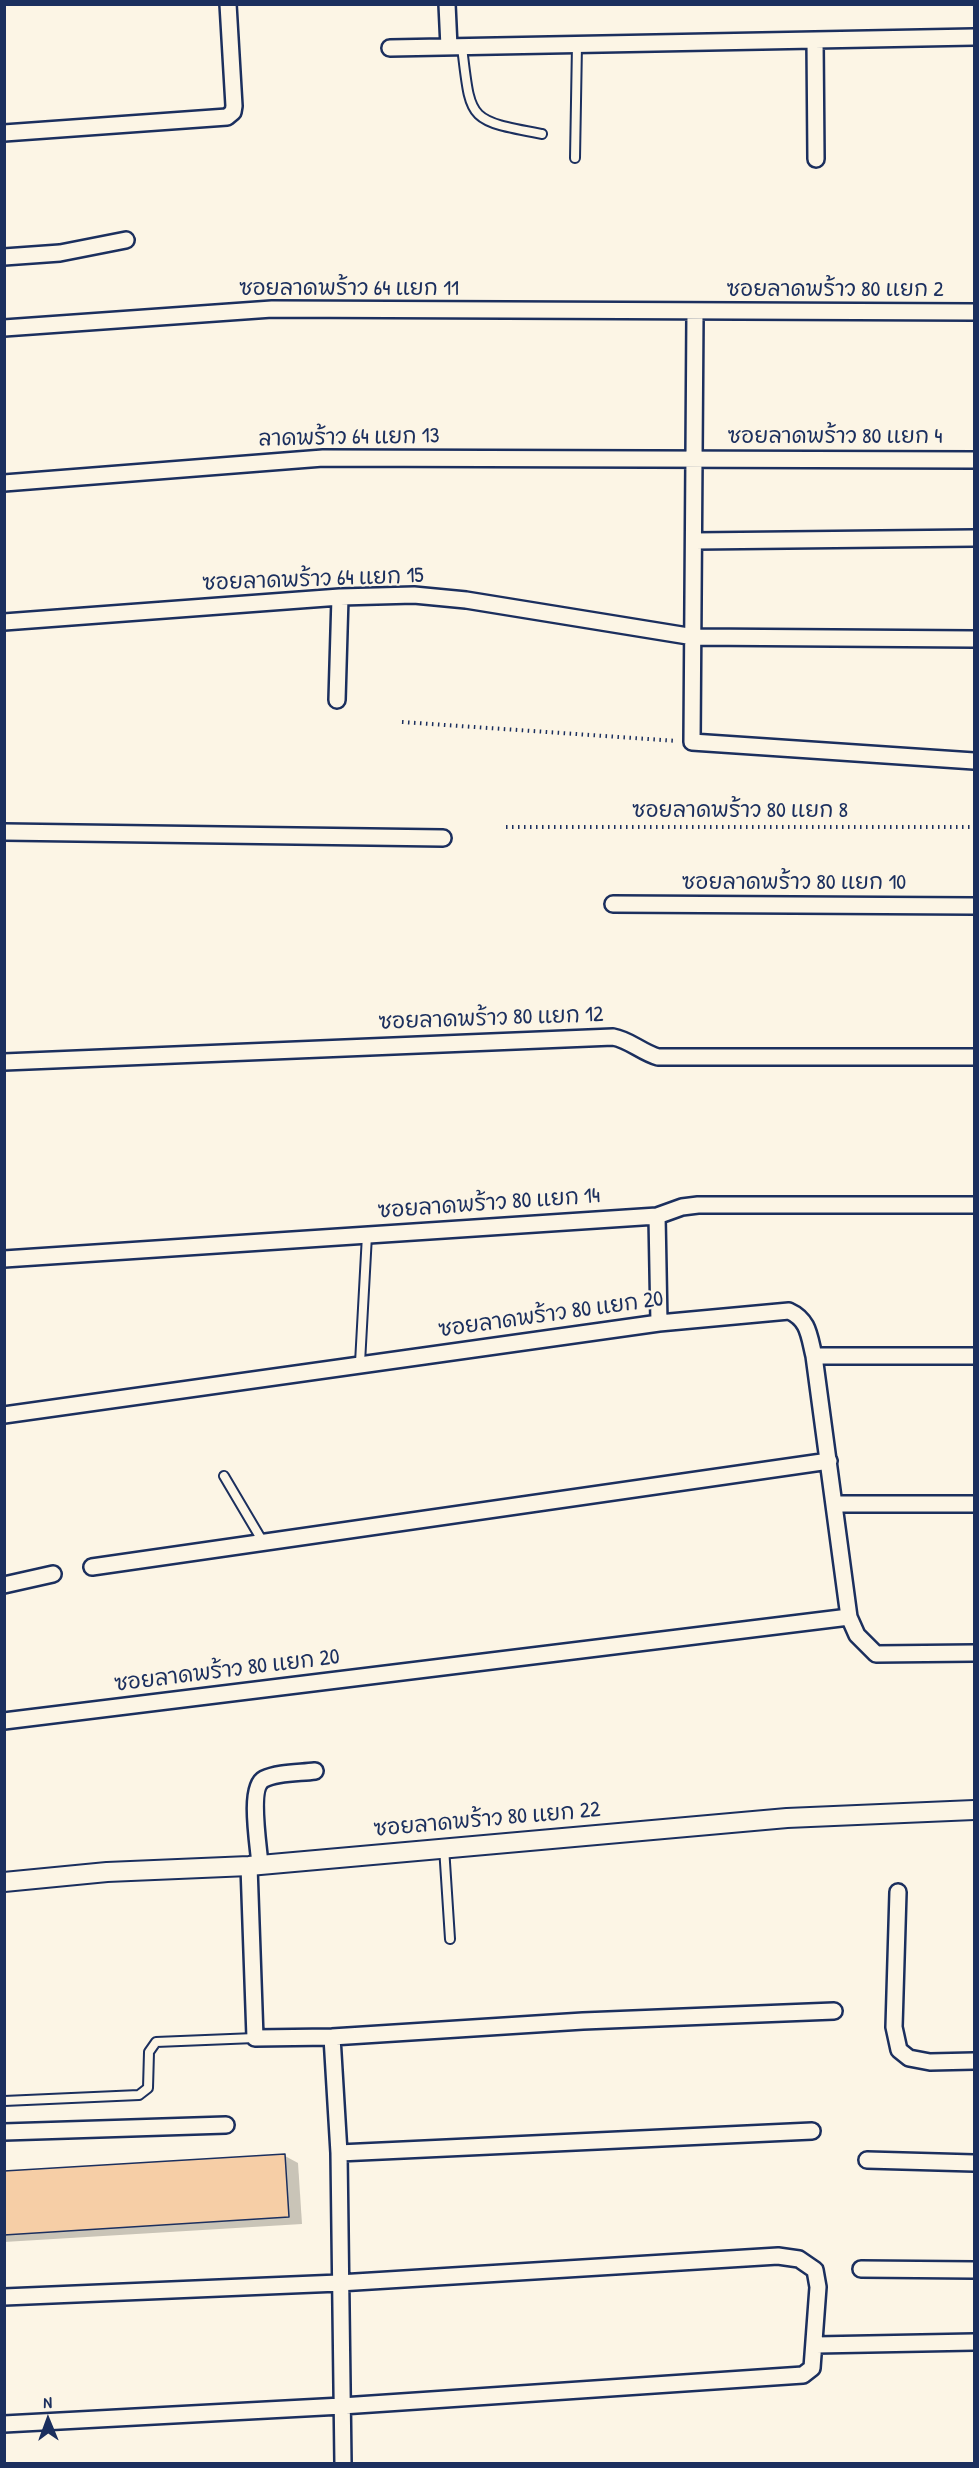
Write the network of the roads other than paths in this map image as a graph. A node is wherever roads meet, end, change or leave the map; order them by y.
1 (228, 4) edge
2 (447, 4) edge
3 (975, 37) edge
4 (815, 40) junction
5 (577, 45) junction
6 (456, 47) junction
7 (390, 48) dead end
8 (4, 133) edge
9 (542, 134) dead end
10 (575, 158) dead end
11 (816, 159) dead end
12 (126, 240) dead end
13 (4, 257) edge
14 (975, 312) edge
15 (695, 313) junction
16 (4, 328) edge
17 (696, 460) junction
18 (975, 460) edge
19 (4, 483) edge
20 (975, 538) edge
21 (695, 541) junction
22 (340, 597) junction
23 (4, 622) edge
24 (694, 637) junction
25 (975, 639) edge
26 (337, 700) dead end
27 (975, 761) edge
28 (4, 832) edge
29 (443, 838) dead end
30 (613, 904) dead end
31 (975, 906) edge
32 (975, 1057) edge
33 (4, 1062) edge
34 (975, 1205) edge
35 (657, 1216) junction
36 (367, 1235) junction
37 (4, 1258) edge
38 (659, 1323) junction
39 (814, 1356) junction
40 (975, 1356) edge
41 (360, 1363) junction
42 (4, 1415) edge
43 (829, 1461) junction
44 (224, 1476) dead end
45 (834, 1504) junction
46 (975, 1504) edge
47 (263, 1542) junction
48 (92, 1567) dead end
49 (53, 1574) dead end
50 (4, 1585) edge
51 (849, 1617) junction
52 (975, 1653) edge
53 (4, 1721) edge
54 (315, 1771) dead end
55 (975, 1810) edge
56 (444, 1847) junction
57 (255, 1865) junction
58 (4, 1882) edge
59 (898, 1892) dead end
60 (450, 1939) dead end
61 (834, 2011) dead end
62 (332, 2037) junction
63 (255, 2038) junction
64 (975, 2061) edge
65 (4, 2101) edge
66 (226, 2125) dead end
67 (812, 2131) dead end
68 (4, 2132) edge
69 (339, 2153) junction
70 (867, 2160) dead end
71 (975, 2163) edge
72 (861, 2269) dead end
73 (975, 2270) edge
74 (339, 2283) junction
75 (4, 2297) edge
76 (975, 2342) edge
77 (816, 2345) junction
78 (342, 2406) junction
79 (4, 2424) edge
80 (343, 2463) edge

1 - 8 street
2 - 6 street
3 - 4 street
4 - 5 street
4 - 11 street
5 - 6 street
5 - 10 lane
6 - 7 street
6 - 9 lane
12 - 13 street
14 - 15 street, ซอยลาดพร้าว 80 แยก 2
15 - 16 street, ซอยลาดพร้าว 64 แยก 11
15 - 17 street
17 - 18 street, ซอยลาดพร้าว 80 แยก 4
17 - 19 street, ลาดพร้าว 64 แยก 13
17 - 21 street
20 - 21 street
21 - 24 street
22 - 23 street, ซอยลาดพร้าว 64 แยก 15
22 - 24 street, ซอยลาดพร้าว 64 แยก 15
22 - 26 street
24 - 25 street, ซอยลาดพร้าว 64 แยก 15
24 - 27 street
28 - 29 street
30 - 31 street, ซอยลาดพร้าว 80 แยก 10
32 - 33 street, ซอยลาดพร้าว 80 แยก 12
34 - 35 street, ซอยลาดพร้าว 80 แยก 14
35 - 36 street, ซอยลาดพร้าว 80 แยก 14
35 - 38 street
36 - 37 street, ซอยลาดพร้าว 80 แยก 14
36 - 41 lane
38 - 39 street, ซอยลาดพร้าว 80 แยก 20
38 - 41 street, ซอยลาดพร้าว 80 แยก 20
39 - 40 street
39 - 43 street, ซอยลาดพร้าว 80 แยก 20
41 - 42 street, ซอยลาดพร้าว 80 แยก 20
43 - 45 street, ซอยลาดพร้าว 80 แยก 20
43 - 47 street
44 - 47 lane
45 - 46 street
45 - 51 street, ซอยลาดพร้าว 80 แยก 20
47 - 48 street
49 - 50 street
51 - 52 street, ซอยลาดพร้าว 80 แยก 20
51 - 53 street, ซอยลาดพร้าว 80 แยก 20
54 - 57 street
55 - 56 street, ซอยลาดพร้าว 80 แยก 22
56 - 57 street, ซอยลาดพร้าว 80 แยก 22
56 - 60 lane
57 - 58 street, ซอยลาดพร้าว 80 แยก 22
57 - 63 street
59 - 64 street
61 - 62 street
62 - 63 street
62 - 69 street
63 - 65 lane
66 - 68 street
67 - 69 street
69 - 74 street
70 - 71 street
72 - 73 street
74 - 75 street
74 - 77 street
74 - 78 street
76 - 77 street
77 - 78 street
78 - 79 street
78 - 80 street

